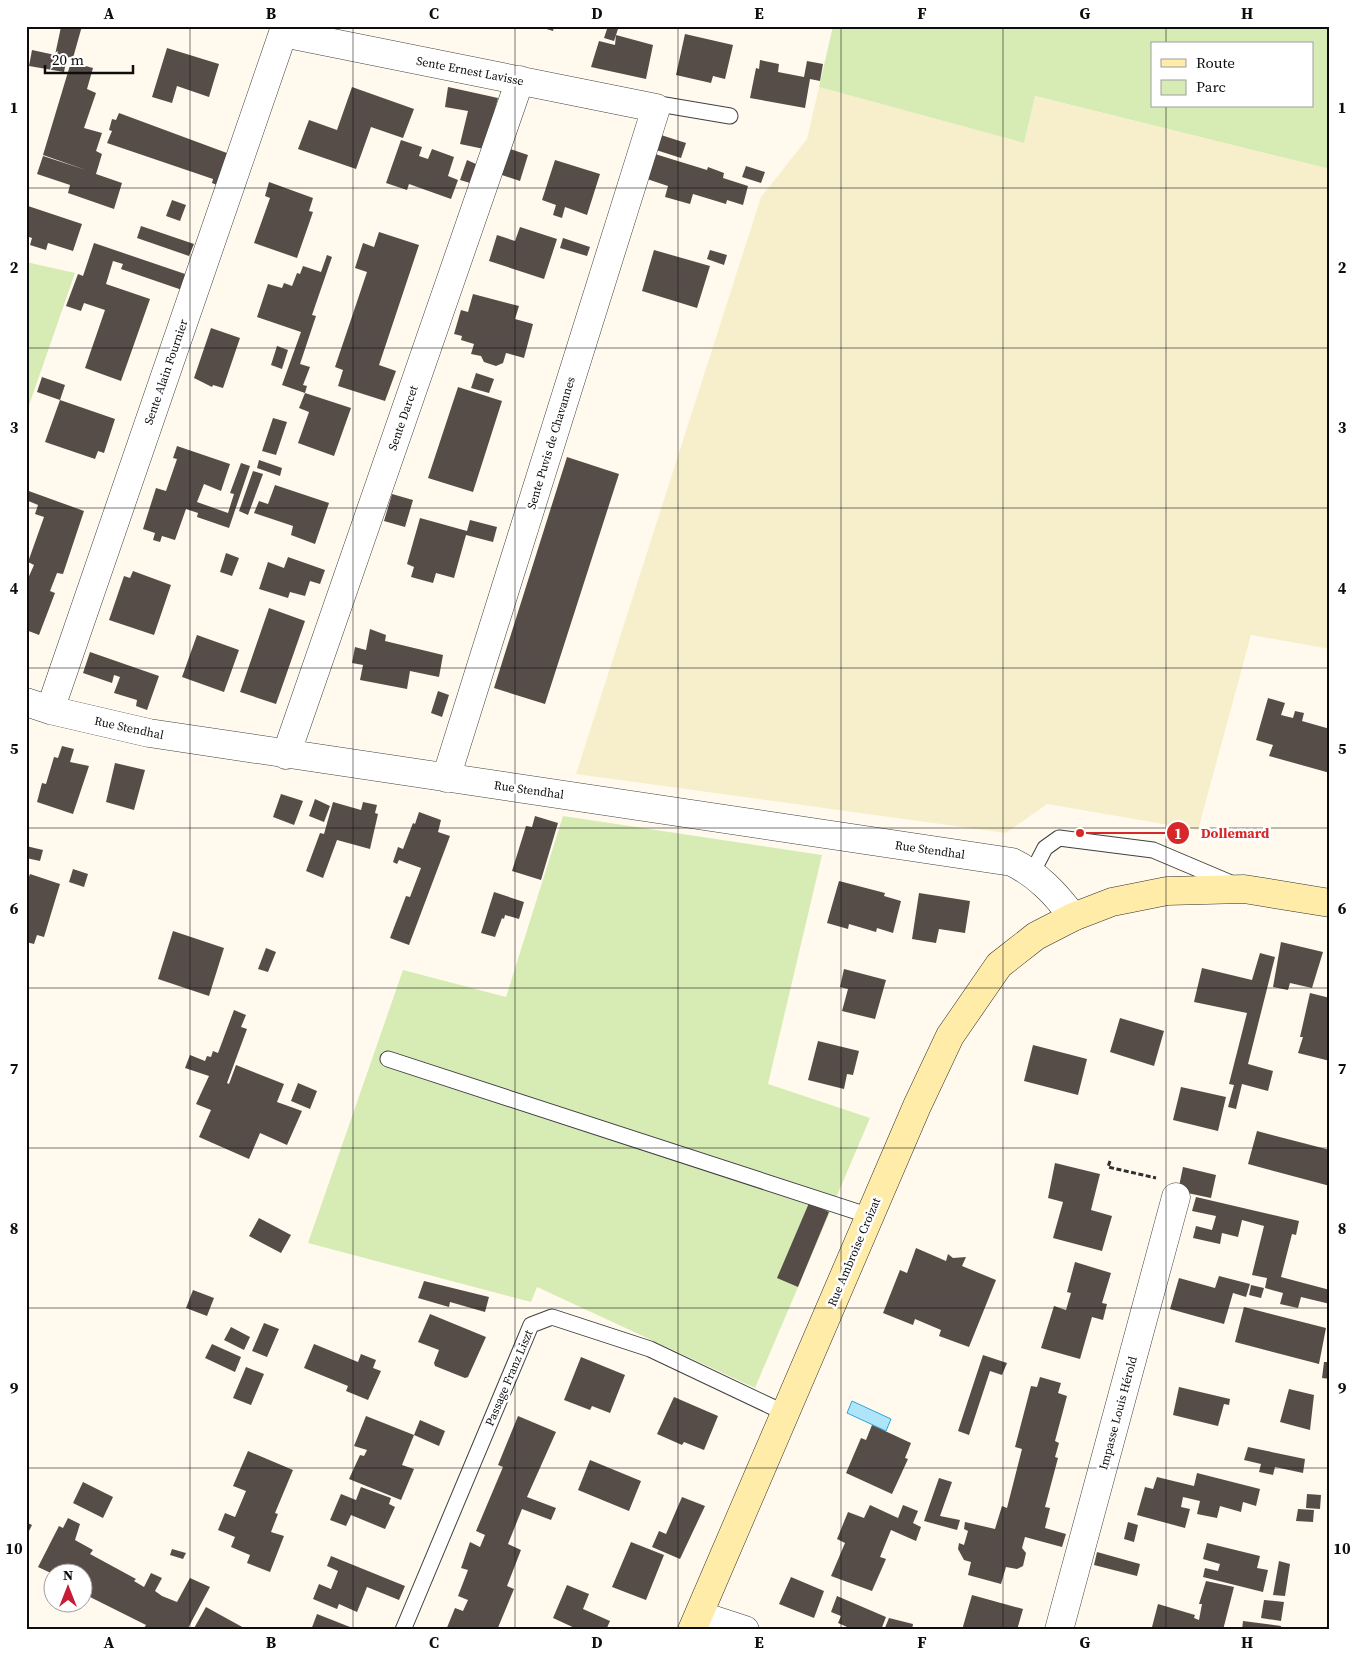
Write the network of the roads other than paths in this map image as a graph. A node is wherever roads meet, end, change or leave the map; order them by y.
1 (283, 33) joint
2 (520, 80) junction
3 (656, 108) junction
4 (730, 116) dead end
5 (38, 706) edge
6 (286, 755) junction
7 (446, 778) junction
8 (1032, 873) junction
9 (1244, 889) junction
10 (1330, 904) edge
11 (1073, 917) junction
12 (388, 1059) dead end
13 (1176, 1197) road end
14 (870, 1216) junction
15 (786, 1413) junction
16 (695, 1622) edge
17 (403, 1630) edge
18 (745, 1630) edge
19 (1059, 1630) edge

1 - 2 street, Sente Ernest Lavisse
1 - 5 street, Sente Alain Fournier
2 - 3 street, Sente Ernest Lavisse
2 - 6 street, Sente Darcet
3 - 4 lane
3 - 7 street, Sente Puvis de Chavannes
5 - 6 street, Rue Stendhal
6 - 7 street, Rue Stendhal
7 - 8 street, Rue Stendhal
8 - 9 lane
8 - 11 street, Rue Stendhal
9 - 10 street
9 - 11 street
11 - 14 street, Rue Ambroise Croizat
12 - 14 lane
13 - 19 street, Impasse Louis Hérold
14 - 15 street, Rue Ambroise Croizat
15 - 16 street, Rue Ambroise Croizat
15 - 17 lane, Passage Franz Liszt
16 - 18 street

